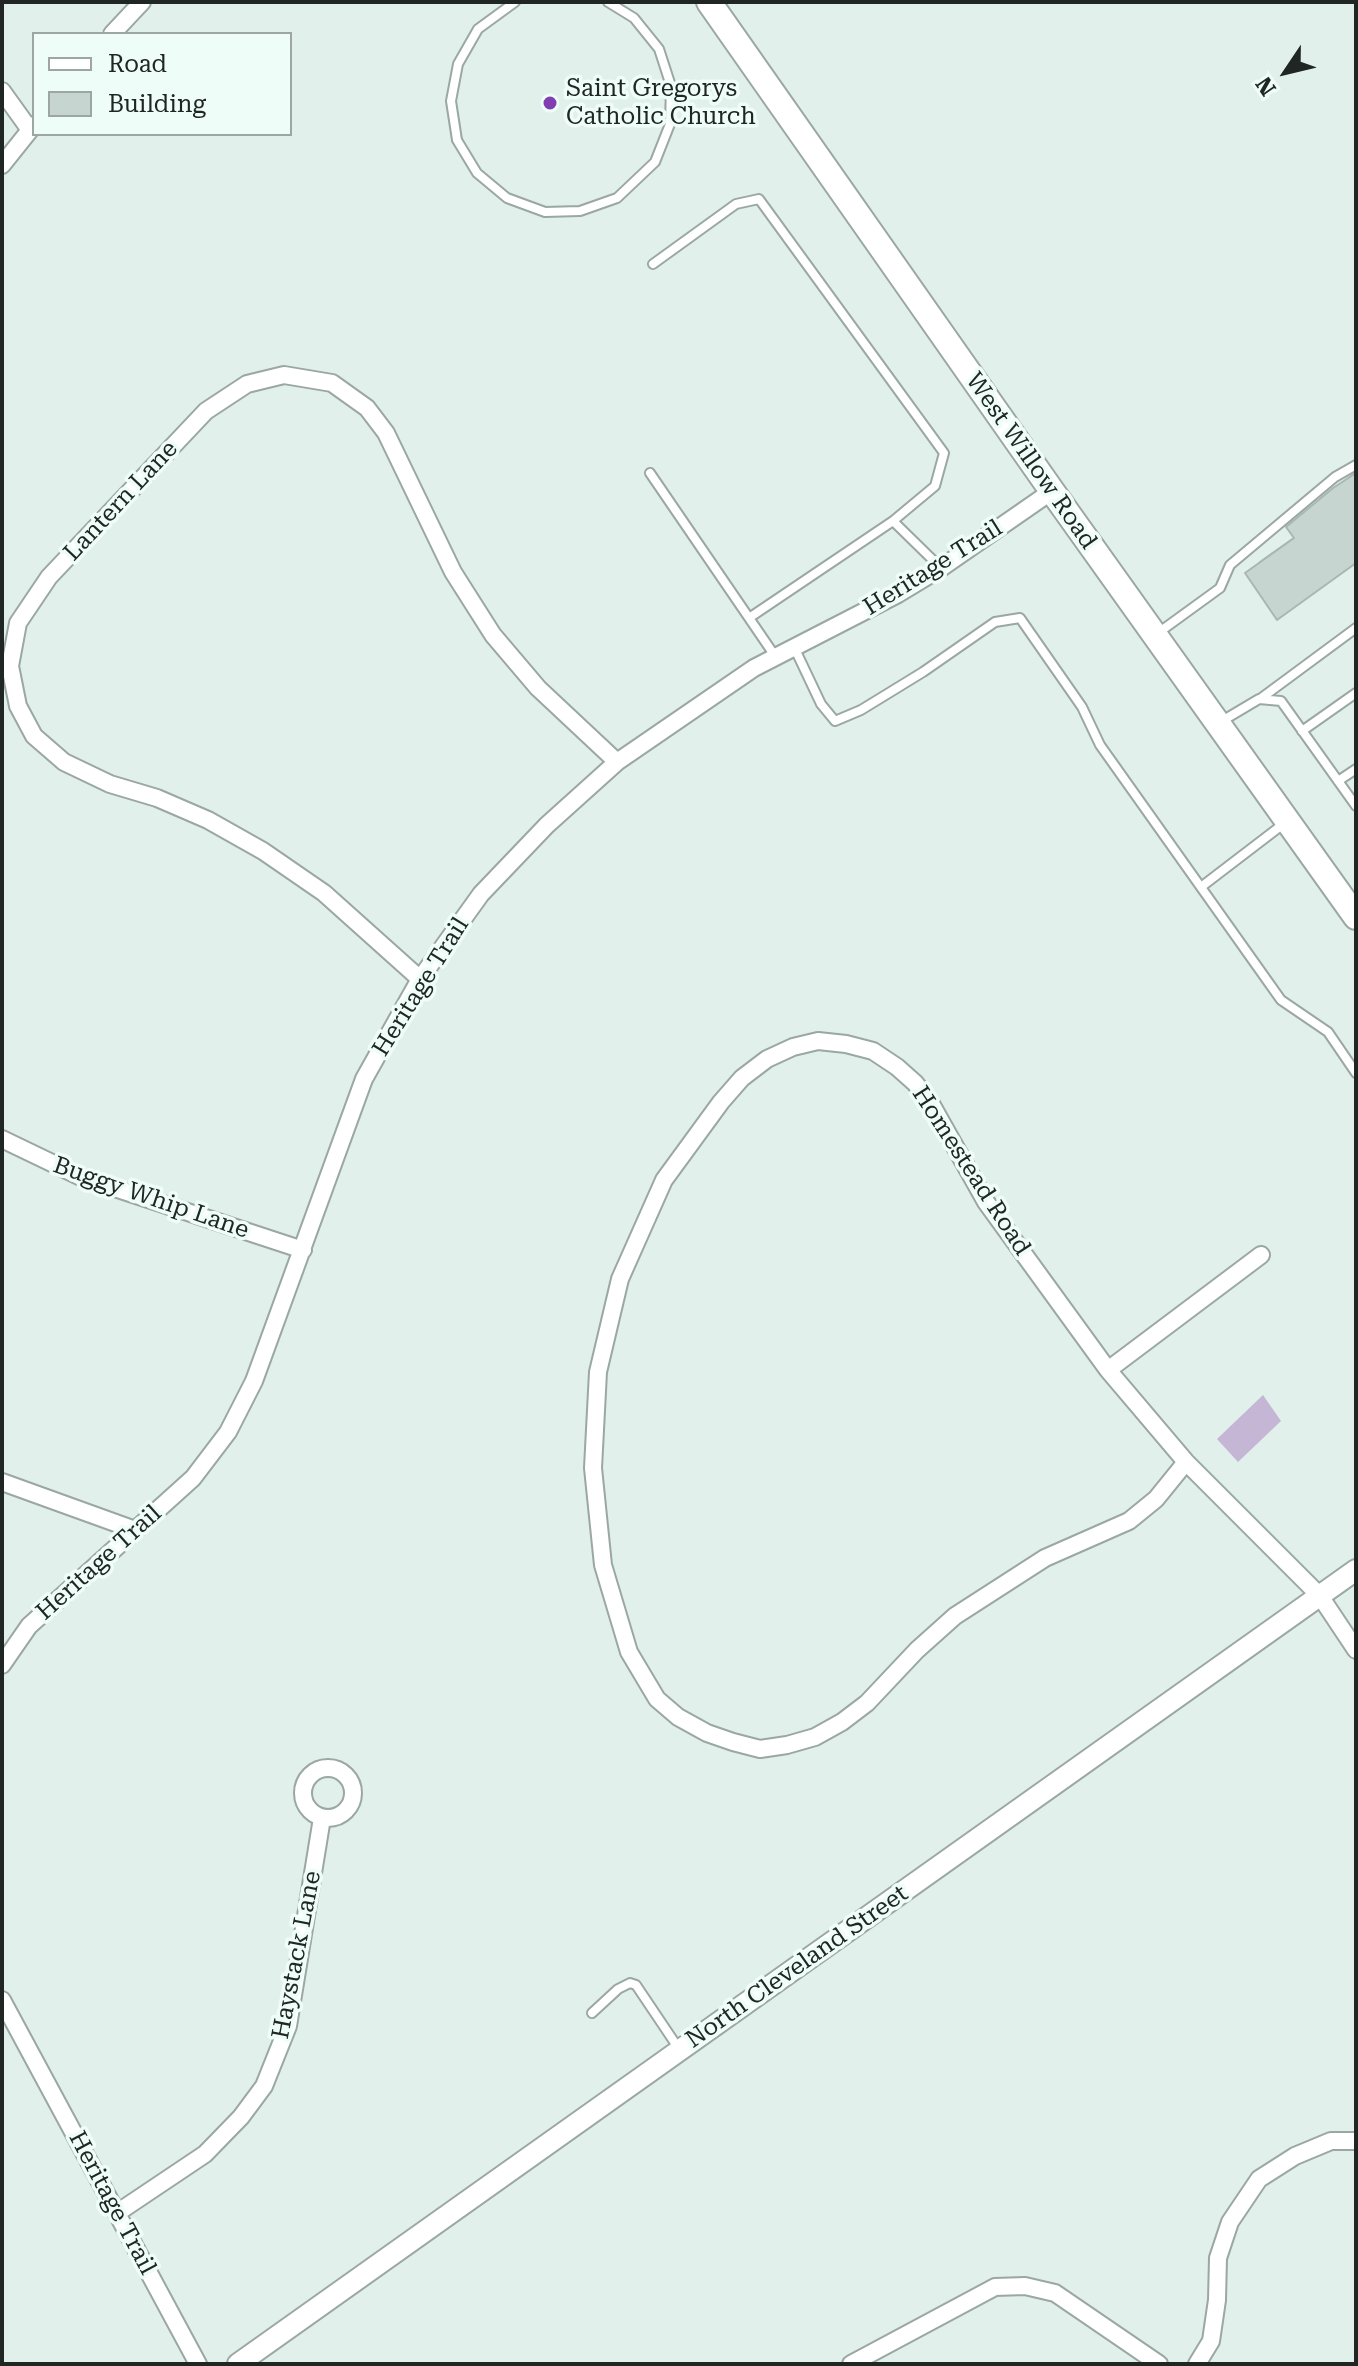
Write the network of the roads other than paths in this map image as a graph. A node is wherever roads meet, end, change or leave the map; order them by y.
1 (142, 2) edge
2 (515, 2) edge
3 (608, 2) edge
4 (709, 2) edge
5 (114, 32) edge
6 (2, 91) edge
7 (32, 128) edge
8 (2, 165) edge
9 (653, 264) dead end
10 (1356, 465) edge
11 (650, 473) dead end
12 (1052, 491) junction
13 (893, 521) junction
14 (941, 568) junction
15 (749, 618) junction
16 (1356, 628) edge
17 (1155, 636) junction
18 (794, 647) junction
19 (775, 657) junction
20 (1356, 693) edge
21 (1259, 699) junction
22 (1218, 723) junction
23 (1302, 731) junction
24 (617, 762) junction
25 (1356, 769) edge
26 (1338, 781) junction
27 (1356, 806) edge
28 (1288, 821) junction
29 (1201, 887) junction
30 (1356, 917) edge
31 (420, 979) junction
32 (1356, 1073) edge
33 (2, 1139) edge
34 (303, 1250) junction
35 (1261, 1255) dead end
36 (1108, 1370) junction
37 (1186, 1462) junction
38 (2, 1482) edge
39 (135, 1530) junction
40 (1356, 1570) edge
41 (1320, 1596) junction
42 (1356, 1650) edge
43 (2, 1665) edge
44 (322, 1818) dead end
45 (2, 2000) edge
46 (592, 2013) dead end
47 (680, 2049) junction
48 (1356, 2141) edge
49 (117, 2213) junction
50 (198, 2364) edge
51 (238, 2364) edge
52 (851, 2364) edge
53 (1159, 2364) edge
54 (1197, 2364) edge

1 - 5 street
2 - 3 lane
4 - 12 main road, West Willow Road
6 - 7 street
7 - 8 street
9 - 13 lane
10 - 17 lane
11 - 15 lane
12 - 14 street, Heritage Trail
12 - 17 main road, West Willow Road
13 - 14 lane
13 - 15 lane
14 - 18 street, Heritage Trail
15 - 19 lane
16 - 21 lane
17 - 22 main road, West Willow Road
18 - 19 street, Heritage Trail
18 - 29 lane
19 - 24 street, Heritage Trail
20 - 23 lane
21 - 22 lane
21 - 23 lane
22 - 28 main road, West Willow Road
23 - 26 lane
24 - 31 street, Heritage Trail
24 - 31 street, Lantern Lane
25 - 26 lane
26 - 27 lane
28 - 29 lane
28 - 30 main road, West Willow Road
29 - 32 lane
31 - 34 street, Heritage Trail
33 - 34 street, Buggy Whip Lane
34 - 39 street, Heritage Trail
35 - 36 street
36 - 37 street, Homestead Road
36 - 37 street, Homestead Road
37 - 41 street, Homestead Road
38 - 39 street
39 - 43 street, Heritage Trail
40 - 41 street, North Cleveland Street
41 - 42 street, Homestead Road
41 - 47 street, North Cleveland Street
44 - 49 street, Haystack Lane
45 - 49 street, Heritage Trail
46 - 47 lane
47 - 51 street, North Cleveland Street
48 - 54 street
49 - 50 street, Heritage Trail
52 - 53 street

